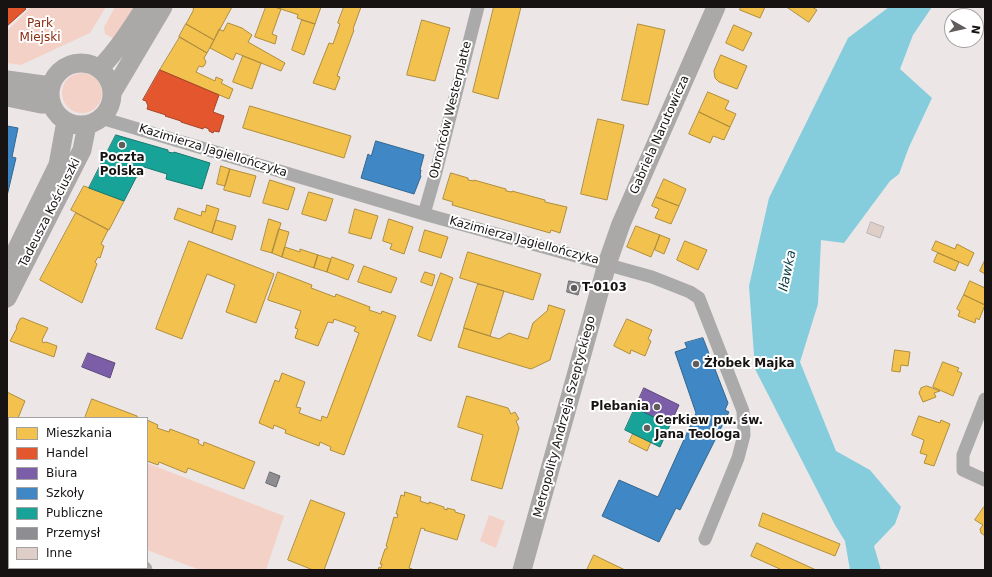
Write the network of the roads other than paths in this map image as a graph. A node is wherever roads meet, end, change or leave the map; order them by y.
1 (145, 7) edge
2 (163, 7) edge
3 (478, 7) edge
4 (716, 7) edge
5 (98, 69) junction
6 (7, 80) edge
7 (112, 93) junction
8 (51, 95) junction
9 (7, 97) edge
10 (66, 121) junction
11 (94, 121) junction
12 (424, 214) junction
13 (607, 264) junction
14 (7, 269) edge
15 (7, 298) edge
16 (985, 399) edge
17 (985, 480) edge
18 (705, 539) dead end
19 (522, 570) edge

1 - 5 main road
2 - 7 main road
3 - 12 street, Obrońców Westerplatte
4 - 13 main road, Gabriela Narutowicza
5 - 7 main road
5 - 8 main road
6 - 8 main road
7 - 11 main road
8 - 9 main road
8 - 10 main road
10 - 11 main road
10 - 14 main road, Tadeusza Kościuszki
11 - 12 street, Kazimierza Jagiellończyka
11 - 15 main road, Tadeusza Kościuszki
12 - 13 street, Kazimierza Jagiellończyka
13 - 18 street, Kazimierza Jagiellończyka
13 - 19 main road, Metropolity Andrzeja Szeptyckiego
16 - 17 street

